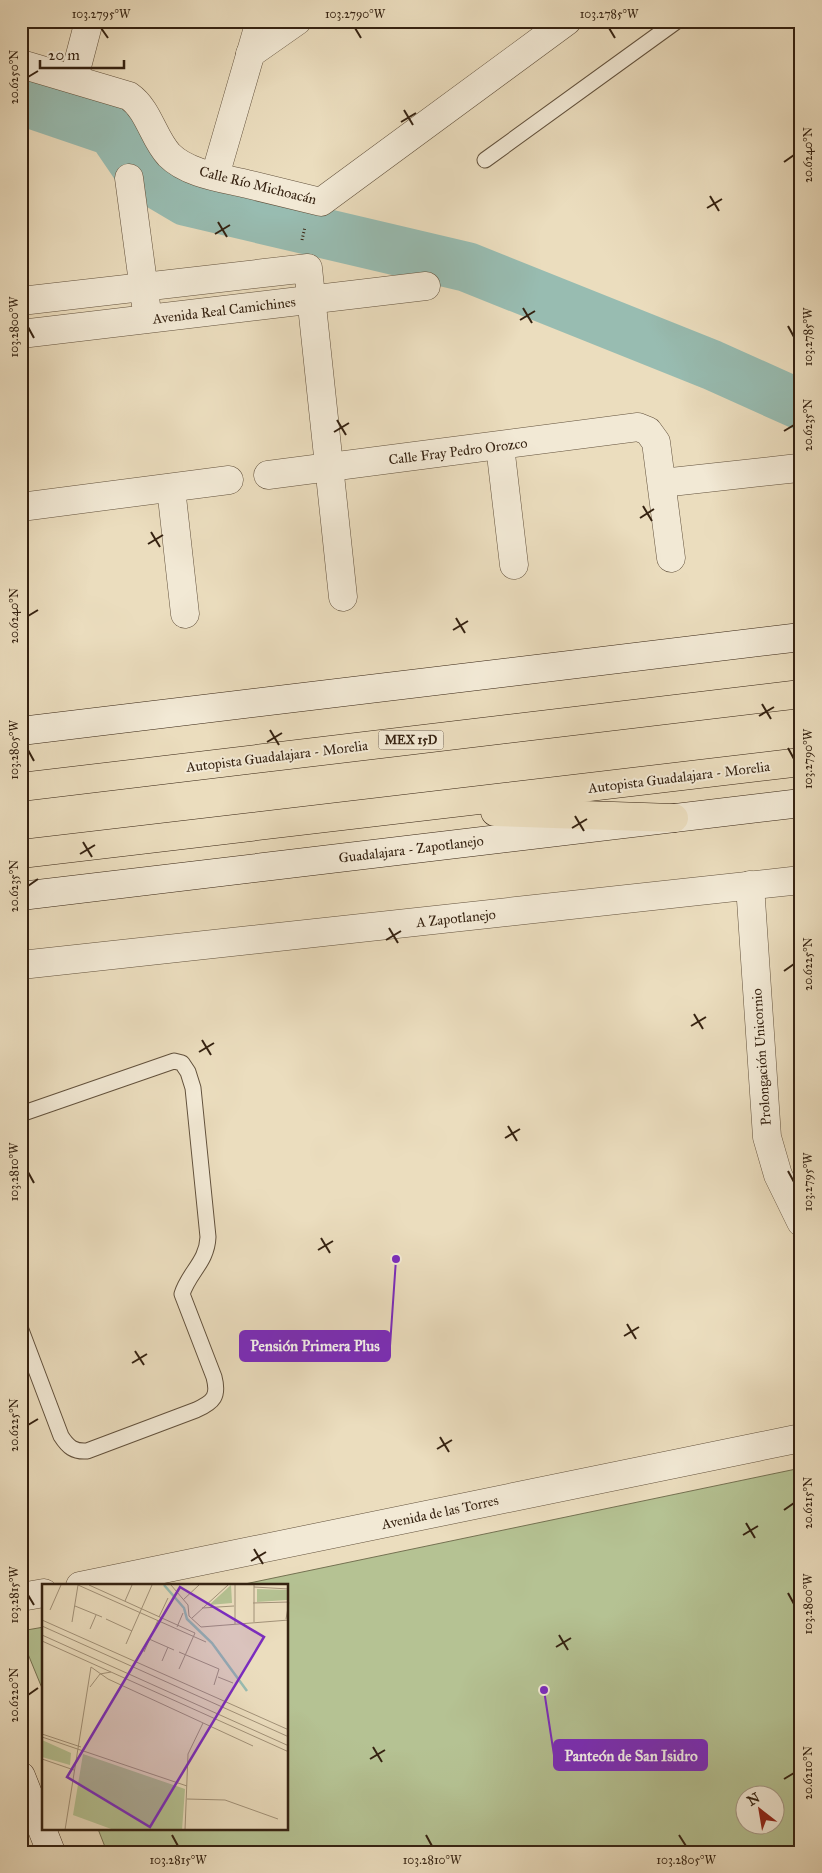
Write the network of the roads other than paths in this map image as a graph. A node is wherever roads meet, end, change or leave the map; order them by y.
1 (89, 21) edge
2 (260, 21) edge
3 (297, 21) edge
4 (677, 21) edge
5 (560, 23) edge
6 (250, 54) junction
7 (21, 64) edge
8 (74, 78) junction
9 (485, 160) dead end
10 (215, 176) junction
11 (129, 178) dead end
12 (144, 286) junction
13 (426, 286) dead end
14 (311, 300) junction
15 (21, 301) edge
16 (148, 319) junction
17 (21, 334) edge
18 (500, 446) junction
19 (329, 467) junction
20 (798, 468) dead end
21 (268, 475) dead end
22 (229, 480) dead end
23 (662, 483) junction
24 (170, 488) junction
25 (21, 507) edge
26 (671, 558) dead end
27 (514, 565) dead end
28 (343, 597) dead end
29 (185, 614) dead end
30 (801, 637) edge
31 (801, 694) edge
32 (21, 731) edge
33 (801, 762) edge
34 (21, 786) edge
35 (801, 803) edge
36 (401, 809) junction
37 (674, 818) junction
38 (21, 854) edge
39 (801, 880) edge
40 (750, 885) junction
41 (21, 896) edge
42 (21, 965) edge
43 (21, 1114) edge
44 (801, 1222) edge
45 (21, 1330) edge
46 (801, 1438) edge
47 (90, 1584) edge
48 (42, 1593) edge
49 (21, 1598) edge
50 (23, 1788) edge
51 (51, 1852) edge

1 - 8 street
2 - 6 street
3 - 6 street
4 - 9 lane
5 - 10 street, Calle Río Michoacán
6 - 10 street
7 - 8 street, Calle Río Michoacán
8 - 10 street, Calle Río Michoacán
11 - 12 street
12 - 14 street
12 - 15 street
12 - 16 street
13 - 14 street, Avenida Real Camichines
14 - 16 street, Avenida Real Camichines
14 - 19 street
16 - 17 street, Avenida Real Camichines
18 - 19 street, Calle Fray Pedro Orozco
18 - 23 street, Calle Fray Pedro Orozco
18 - 27 street
19 - 21 street, Calle Fray Pedro Orozco
19 - 28 street
20 - 23 street
22 - 24 street
23 - 26 street
24 - 25 street
24 - 29 street
30 - 32 street
31 - 34 highway, Autopista Guadalajara - Morelia / MEX 15D
33 - 36 highway, Autopista Guadalajara - Morelia
35 - 37 street, Guadalajara - Zapotlanejo
36 - 37 highway
36 - 38 highway, Autopista Guadalajara - Morelia
37 - 41 street, Guadalajara - Zapotlanejo
39 - 40 street, A Zapotlanejo
40 - 42 street, A Zapotlanejo
40 - 44 street, Prolongación Unicornio
43 - 45 lane
46 - 47 street, Avenida de las Torres
48 - 49 street
50 - 51 street

